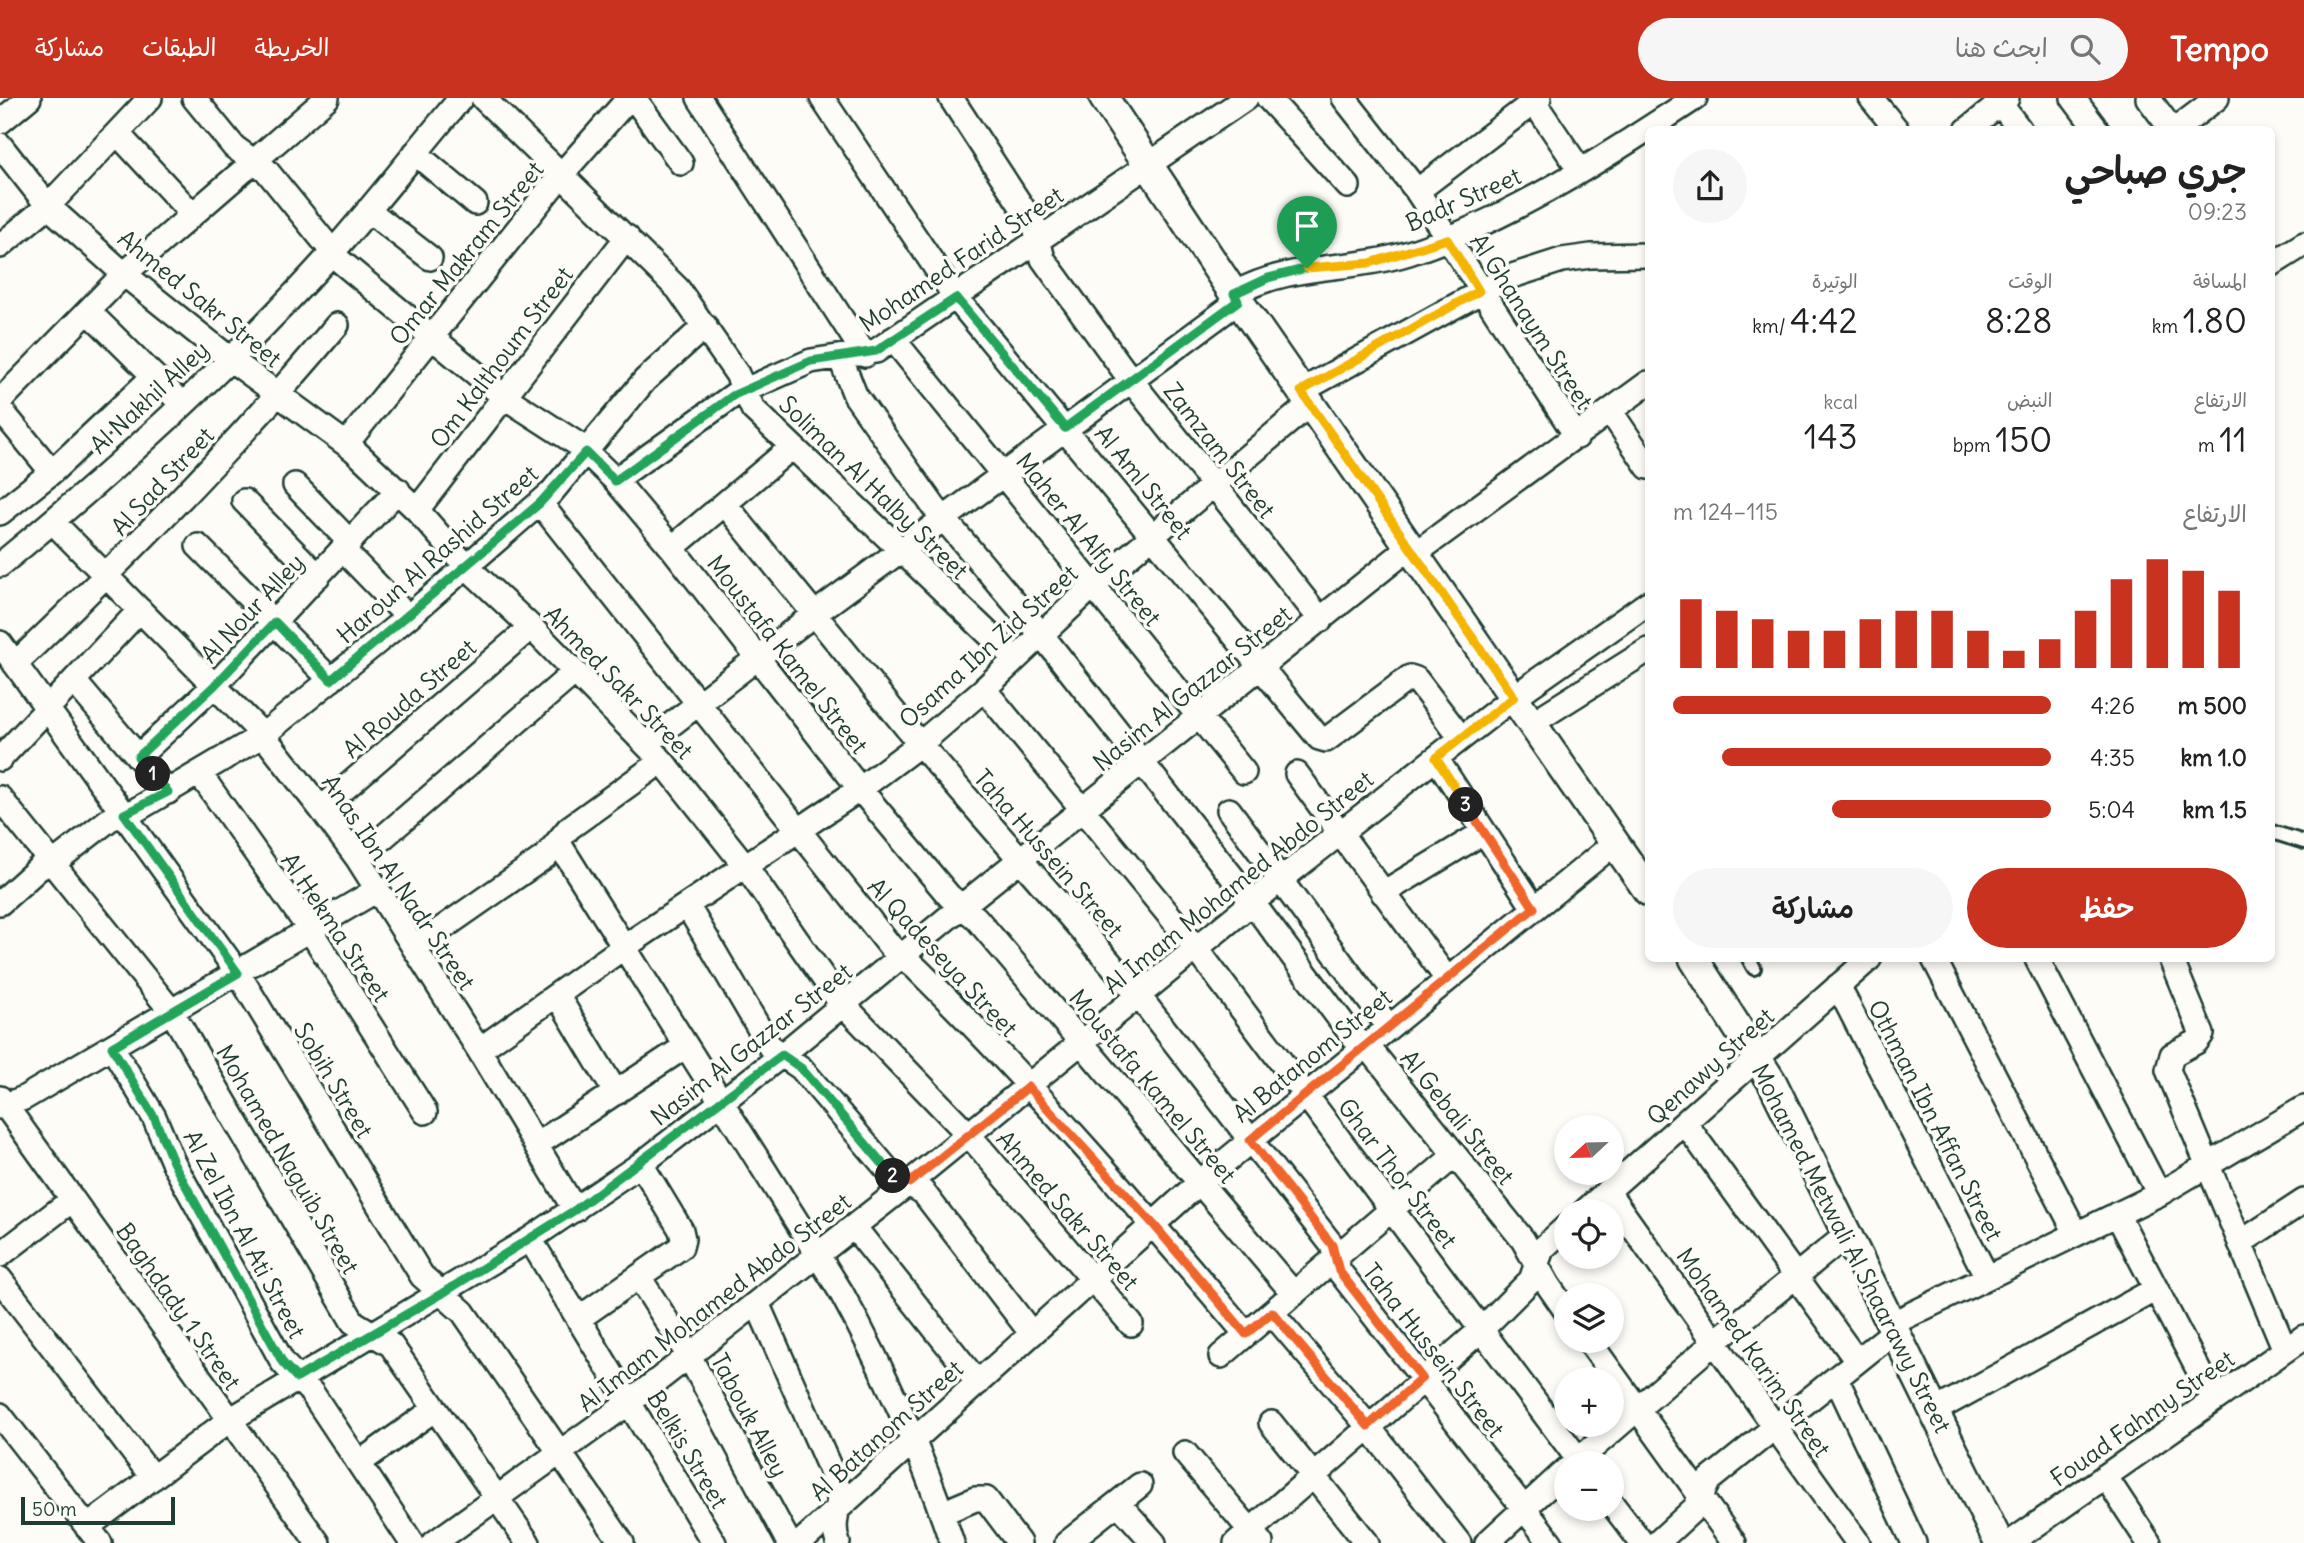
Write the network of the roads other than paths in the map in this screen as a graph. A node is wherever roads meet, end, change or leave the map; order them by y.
1 (29, 98) edge
2 (150, 98) edge
3 (194, 98) edge
4 (461, 98) edge
5 (632, 98) edge
6 (699, 98) edge
7 (822, 98) edge
8 (951, 98) edge
9 (1104, 98) edge
10 (1246, 98) edge
11 (1268, 98) edge
12 (1344, 98) edge
13 (1695, 98) edge
14 (1871, 98) edge
15 (2073, 98) edge
16 (2148, 98) edge
17 (2217, 98) edge
18 (324, 99) edge
19 (1536, 100) edge
20 (2001, 100) edge
21 (495, 102) edge
22 (1671, 114) edge
23 (0, 122) edge
24 (1652, 126) edge
25 (1893, 126) edge
26 (1972, 126) edge
27 (2018, 126) edge
28 (2094, 126) edge
29 (2171, 126) edge
30 (2179, 126) edge
31 (1645, 130) edge
32 (117, 133) junction
33 (0, 145) edge
34 (415, 152) junction
35 (254, 160) junction
36 (681, 163) dead end
37 (1149, 165) junction
38 (1580, 170) junction
39 (561, 175) junction
40 (1348, 186) dead end
41 (1417, 191) junction
42 (475, 203) dead end
43 (48, 206) junction
44 (368, 210) junction
45 (192, 214) junction
46 (627, 237) junction
47 (1447, 239) junction
48 (1038, 240) junction
49 (2304, 244) edge
50 (0, 246) edge
51 (331, 253) junction
52 (1645, 255) edge
53 (430, 258) dead end
54 (2275, 262) edge
55 (124, 274) junction
56 (1479, 291) junction
57 (956, 298) junction
58 (1236, 298) junction
59 (89, 312) junction
60 (337, 324) dead end
61 (705, 326) junction
62 (432, 338) junction
63 (893, 339) junction
64 (865, 355) junction
65 (840, 357) junction
66 (230, 359) junction
67 (154, 376) junction
68 (1130, 379) junction
69 (1645, 385) edge
70 (744, 392) junction
71 (279, 394) junction
72 (503, 396) junction
73 (1305, 398) junction
74 (0, 401) edge
75 (181, 403) junction
76 (0, 409) edge
77 (1611, 412) junction
78 (1065, 428) junction
79 (1577, 438) junction
80 (347, 443) junction
81 (792, 447) junction
82 (586, 452) junction
83 (1645, 463) edge
84 (52, 472) junction
85 (1003, 475) junction
86 (615, 481) junction
87 (295, 485) dead end
88 (1213, 485) junction
89 (398, 490) junction
90 (244, 502) dead end
91 (540, 503) junction
92 (724, 504) junction
93 (417, 510) junction
94 (0, 513) edge
95 (943, 519) junction
96 (53, 522) junction
97 (1153, 535) junction
98 (198, 546) dead end
99 (347, 546) junction
100 (672, 548) junction
101 (902, 550) junction
102 (1411, 552) junction
103 (0, 565) edge
104 (467, 568) junction
105 (108, 576) junction
106 (318, 576) junction
107 (1093, 586) junction
108 (1645, 605) edge
109 (140, 610) junction
110 (813, 615) junction
111 (408, 617) junction
112 (1321, 620) junction
113 (275, 622) junction
114 (531, 627) junction
115 (1041, 634) junction
116 (0, 643) edge
117 (1645, 652) edge
118 (757, 659) junction
119 (1015, 659) junction
120 (15, 664) junction
121 (1261, 668) junction
122 (575, 672) junction
123 (331, 680) junction
124 (74, 681) junction
125 (215, 685) junction
126 (984, 689) junction
127 (1514, 697) junction
128 (700, 702) junction
129 (48, 709) junction
130 (1200, 716) junction
131 (1532, 723) junction
132 (263, 735) junction
133 (1461, 738) junction
134 (646, 744) junction
135 (920, 744) junction
136 (138, 757) junction
137 (1436, 758) junction
138 (0, 759) edge
139 (662, 761) junction
140 (1140, 763) junction
141 (1244, 772) dead end
142 (200, 774) junction
143 (1297, 774) dead end
144 (860, 789) junction
145 (168, 792) junction
146 (0, 798) edge
147 (321, 808) junction
148 (1228, 810) dead end
149 (1082, 811) junction
150 (124, 814) junction
151 (798, 831) junction
152 (1484, 832) junction
153 (1340, 833) junction
154 (2275, 833) edge
155 (558, 842) junction
156 (1616, 842) junction
157 (2304, 842) edge
158 (358, 859) junction
159 (1020, 860) junction
160 (52, 861) junction
161 (746, 867) junction
162 (1280, 880) junction
163 (1645, 886) edge
164 (377, 890) junction
165 (1383, 893) junction
166 (1252, 902) junction
167 (0, 903) edge
168 (687, 905) junction
169 (962, 906) junction
170 (1534, 908) junction
171 (310, 930) junction
172 (624, 947) junction
173 (414, 948) junction
174 (1196, 948) junction
175 (902, 957) junction
176 (1696, 962) edge
177 (1866, 962) edge
178 (1936, 962) edge
179 (2039, 962) edge
180 (2172, 962) edge
181 (238, 973) junction
182 (1447, 979) junction
183 (1838, 986) junction
184 (557, 995) junction
185 (1138, 995) junction
186 (844, 1004) junction
187 (172, 1012) junction
188 (1388, 1026) junction
189 (1082, 1042) junction
190 (1364, 1045) junction
191 (686, 1046) junction
192 (112, 1047) junction
193 (479, 1050) junction
194 (782, 1055) junction
195 (1759, 1059) junction
196 (1028, 1087) junction
197 (616, 1093) junction
198 (1306, 1093) junction
199 (720, 1101) junction
200 (2, 1104) edge
201 (2304, 1108) edge
202 (425, 1112) dead end
203 (1685, 1123) junction
204 (969, 1135) junction
205 (1250, 1140) junction
206 (536, 1145) junction
207 (1455, 1155) junction
208 (641, 1164) junction
209 (2207, 1168) junction
210 (1200, 1182) junction
211 (909, 1183) junction
212 (1607, 1191) junction
213 (2159, 1194) junction
214 (1598, 1199) edge
215 (72, 1200) junction
216 (2304, 1201) edge
217 (1392, 1209) junction
218 (575, 1210) junction
219 (2117, 1214) junction
220 (1154, 1225) junction
221 (854, 1227) junction
222 (1849, 1233) junction
223 (2076, 1233) junction
224 (1554, 1238) edge
225 (530, 1239) junction
226 (2240, 1243) junction
227 (0, 1255) edge
228 (818, 1255) junction
229 (1335, 1258) junction
230 (1536, 1262) junction
231 (1796, 1276) junction
232 (639, 1277) junction
233 (1987, 1278) junction
234 (0, 1279) edge
235 (1095, 1279) junction
236 (2156, 1289) junction
237 (1554, 1291) edge
238 (443, 1293) junction
239 (1294, 1294) junction
240 (757, 1303) junction
241 (1272, 1312) junction
242 (578, 1319) junction
243 (1131, 1324) dead end
244 (1894, 1326) junction
245 (1482, 1329) junction
246 (373, 1334) junction
247 (1032, 1334) junction
248 (1246, 1334) junction
249 (1716, 1341) junction
250 (2295, 1343) edge
251 (1597, 1353) edge
252 (689, 1356) junction
253 (1221, 1356) dead end
254 (1857, 1361) junction
255 (297, 1378) junction
256 (1422, 1378) junction
257 (1836, 1378) junction
258 (978, 1383) junction
259 (2214, 1400) junction
260 (630, 1402) junction
261 (1637, 1408) junction
262 (435, 1409) junction
263 (1934, 1411) junction
264 (0, 1415) edge
265 (228, 1421) junction
266 (1271, 1423) dead end
267 (1368, 1426) junction
268 (1775, 1427) junction
269 (913, 1442) junction
270 (1566, 1451) edge
271 (1589, 1451) edge
272 (1185, 1453) dead end
273 (559, 1454) junction
274 (359, 1463) junction
275 (1313, 1476) junction
276 (2105, 1476) junction
277 (153, 1478) junction
278 (1554, 1482) edge
279 (1140, 1485) dead end
280 (1701, 1494) junction
281 (496, 1499) junction
282 (1118, 1503) junction
283 (1524, 1507) junction
284 (838, 1508) junction
285 (942, 1513) junction
286 (1624, 1520) edge
287 (94, 1535) edge
288 (1249, 1539) edge
289 (318, 1543) edge
290 (412, 1543) edge
291 (434, 1543) edge
292 (528, 1543) edge
293 (622, 1543) edge
294 (714, 1543) edge
295 (789, 1543) edge
296 (800, 1543) edge
297 (838, 1543) edge
298 (952, 1543) edge
299 (1019, 1543) edge
300 (1067, 1543) edge
301 (1154, 1543) edge
302 (1367, 1543) edge
303 (1459, 1543) edge
304 (1487, 1543) edge
305 (1552, 1543) edge
306 (1642, 1543) edge
307 (1657, 1543) edge
308 (1734, 1543) edge
309 (1858, 1543) edge
310 (1914, 1543) edge
311 (1999, 1543) edge
312 (2010, 1543) edge
313 (2149, 1543) edge

1 - 23 street
2 - 32 street
3 - 35 street, Moustafa Kamel Street
4 - 34 street, Al Nakhil Alley
5 - 36 street
5 - 39 street, Omar Makram Street
6 - 64 street
7 - 57 street, Al Aml Street
8 - 48 street, Zamzam Street
9 - 37 street
10 - 37 street, Mohamed Farid Street
11 - 40 street
12 - 41 street, Al Ghanaym Street
13 - 22 street, Badr Street
14 - 25 street
15 - 28 street
16 - 29 street
17 - 30 street
18 - 35 street
19 - 38 street
19 - 41 street
20 - 26 street
20 - 27 street
21 - 39 street, Soliman Al Halby Street
22 - 24 street, Badr Street
31 - 38 street, Badr Street
32 - 43 street
32 - 45 street
33 - 43 street, Ahmed Sakr Street
34 - 42 street
34 - 44 street, Al Nakhil Alley
35 - 45 street
35 - 51 street, Moustafa Kamel Street
37 - 48 street, Mohamed Farid Street
37 - 58 street
38 - 47 street, Badr Street
39 - 46 street, Soliman Al Halby Street
39 - 62 street, Omar Makram Street
41 - 47 street, Al Ghanaym Street
43 - 50 street
43 - 55 street, Ahmed Sakr Street
44 - 51 street, Al Nakhil Alley
44 - 53 street
45 - 55 street
46 - 61 street, Soliman Al Halby Street
46 - 72 street, Om Kalthoum Street
47 - 56 street, Al Ghanaym Street
47 - 58 street, Badr Street
48 - 57 street, Mohamed Farid Street
48 - 68 street, Zamzam Street
49 - 54 street
51 - 62 street, Moustafa Kamel Street
51 - 66 street, Al Nakhil Alley
52 - 56 street
55 - 59 street
55 - 66 street, Ahmed Sakr Street
56 - 73 street
56 - 79 street, Al Ghanaym Street
57 - 63 street, Mohamed Farid Street
57 - 78 street, Al Aml Street
58 - 68 street, Badr Street
58 - 73 street
59 - 67 street
59 - 74 street
60 - 71 street, Al Sad Street
61 - 70 street, Soliman Al Halby Street
61 - 82 street, Haroun Al Rashid Street
62 - 72 street, Moustafa Kamel Street
62 - 80 street, Omar Makram Street
63 - 64 street, Mohamed Farid Street
63 - 85 street, Maher Al Alfy Street
64 - 65 street, Mohamed Farid Street
65 - 70 street, Mohamed Farid Street
65 - 95 street, Al Gebali Street
66 - 71 street, Ahmed Sakr Street
66 - 75 street, Al Nakhil Alley
67 - 75 street
67 - 84 street
68 - 78 street, Badr Street
68 - 88 street, Zamzam Street
69 - 77 street, Nasim Al Gazzar Street
70 - 81 street, Soliman Al Halby Street
70 - 86 street, Mohamed Farid Street
71 - 80 street, Ahmed Sakr Street
71 - 105 street, Al Sad Street
72 - 82 street, Moustafa Kamel Street
72 - 93 street, Om Kalthoum Street
73 - 88 street, Osama Ibn Zid Street
73 - 102 street
75 - 96 street, Al Nakhil Alley
76 - 84 street
77 - 79 street, Nasim Al Gazzar Street
77 - 83 street
78 - 85 street, Badr Street
78 - 97 street, Al Aml Street
79 - 102 street, Nasim Al Gazzar Street
80 - 89 street, Ahmed Sakr Street
81 - 92 street
81 - 101 street, Soliman Al Halby Street
82 - 86 street, Moustafa Kamel Street
82 - 91 street, Haroun Al Rashid Street
84 - 94 street
85 - 95 street, Badr Street
85 - 107 street, Maher Al Alfy Street
86 - 100 street, Moustafa Kamel Street
87 - 99 street
88 - 97 street, Osama Ibn Zid Street
88 - 112 street, Zamzam Street
89 - 93 street, Ahmed Sakr Street
89 - 99 street, Al Nour Alley
90 - 106 street
91 - 104 street, Haroun Al Rashid Street
91 - 128 street, Al Qadeseya Street
92 - 100 street
92 - 110 street, Taha Hussein Street
93 - 104 street, Ahmed Sakr Street
95 - 101 street, Badr Street
95 - 115 street, Al Gebali Street
96 - 103 street, Al Nakhil Alley
96 - 105 street, Anas Ibn Al Nadr Street
97 - 107 street, Osama Ibn Zid Street
97 - 121 street, Al Aml Street
98 - 113 street
99 - 106 street, Al Nour Alley
99 - 111 street
100 - 118 street, Moustafa Kamel Street
101 - 110 street, Badr Street
101 - 119 street, Soliman Al Halby Street
102 - 112 street, Nasim Al Gazzar Street
102 - 127 street
104 - 111 street, Haroun Al Rashid Street
104 - 114 street, Ahmed Sakr Street
105 - 109 street, Anas Ibn Al Nadr Street
105 - 120 street, Al Sad Street
106 - 113 street, Al Nour Alley
107 - 115 street, Osama Ibn Zid Street
107 - 130 street, Maher Al Alfy Street
108 - 127 street, Al Imam Mohamed Abdo Street
109 - 124 street
109 - 125 street, Anas Ibn Al Nadr Street
110 - 118 street, Badr Street
110 - 135 street, Taha Hussein Street
111 - 123 street, Haroun Al Rashid Street
112 - 121 street, Nasim Al Gazzar Street
113 - 123 street
113 - 125 street, Al Nour Alley
114 - 122 street, Ahmed Sakr Street
114 - 147 street, Al Rouda Street
115 - 119 street, Osama Ibn Zid Street
115 - 140 street, Al Gebali Street
116 - 120 street, Sobih Street
117 - 131 street
118 - 128 street, Badr Street
118 - 144 street, Moustafa Kamel Street
119 - 126 street, Osama Ibn Zid Street
120 - 129 street, Sobih Street
121 - 130 street, Nasim Al Gazzar Street
121 - 133 street, Al Aml Street
122 - 134 street, Ahmed Sakr Street
122 - 158 street
123 - 132 street, Haroun Al Rashid Street
124 - 129 street
124 - 136 street
125 - 132 street, Anas Ibn Al Nadr Street
125 - 136 street, Al Nour Alley
126 - 135 street, Osama Ibn Zid Street
126 - 149 street, Ghar Thor Street
127 - 131 street
127 - 133 street, Al Imam Mohamed Abdo Street
128 - 134 street, Badr Street
128 - 151 street, Al Qadeseya Street
129 - 138 street
129 - 150 street, Sobih Street
130 - 140 street, Nasim Al Gazzar Street
130 - 141 street, Maher Al Alfy Street
131 - 156 street
132 - 142 street, Haroun Al Rashid Street
132 - 147 street, Anas Ibn Al Nadr Street
133 - 137 street, Al Imam Mohamed Abdo Street
134 - 139 street, Ahmed Sakr Street
135 - 144 street, Osama Ibn Zid Street
135 - 159 street, Taha Hussein Street
136 - 145 street
137 - 152 street
137 - 153 street, Al Imam Mohamed Abdo Street
139 - 155 street
139 - 161 street, Ahmed Sakr Street
140 - 149 street, Nasim Al Gazzar Street
140 - 166 street, Al Gebali Street
142 - 145 street, Haroun Al Rashid Street
142 - 171 street, Al Hekma Street
143 - 153 street
144 - 151 street, Osama Ibn Zid Street
144 - 169 street, Moustafa Kamel Street
145 - 150 street, Haroun Al Rashid Street
146 - 160 street, Mohamed Naguib Street
147 - 158 street, Anas Ibn Al Nadr Street
148 - 162 street
149 - 159 street, Nasim Al Gazzar Street
149 - 174 street, Ghar Thor Street
150 - 160 street, Haroun Al Rashid Street
150 - 181 street, Sobih Street
151 - 161 street, Osama Ibn Zid Street
151 - 175 street, Al Qadeseya Street
152 - 165 street
152 - 170 street
153 - 162 street, Al Imam Mohamed Abdo Street
153 - 165 street
154 - 157 lane
155 - 172 street
155 - 173 street
156 - 163 street
156 - 170 street, Al Batanom Street
158 - 164 street, Anas Ibn Al Nadr Street
159 - 169 street, Nasim Al Gazzar Street
159 - 185 street, Taha Hussein Street
160 - 167 street, Haroun Al Rashid Street
160 - 187 street, Mohamed Naguib Street
161 - 168 street, Osama Ibn Zid Street
161 - 186 street, Ahmed Sakr Street
162 - 166 street, Al Imam Mohamed Abdo Street
162 - 188 street
164 - 171 street
164 - 173 street, Anas Ibn Al Nadr Street
165 - 182 street
166 - 174 street, Al Imam Mohamed Abdo Street
166 - 190 street, Al Gebali Street
168 - 172 street, Osama Ibn Zid Street
168 - 194 street
169 - 175 street, Nasim Al Gazzar Street
169 - 189 street, Moustafa Kamel Street
170 - 182 street, Al Batanom Street
171 - 181 street
171 - 202 street, Al Hekma Street
172 - 184 street, Osama Ibn Zid Street
172 - 191 street
173 - 193 street, Anas Ibn Al Nadr Street
174 - 185 street, Al Imam Mohamed Abdo Street
174 - 198 street, Ghar Thor Street
175 - 186 street, Nasim Al Gazzar Street
175 - 196 street, Al Qadeseya Street
176 - 195 street, Mohamed Metwali Al Shaarawy Street
177 - 183 street, Qenawy Street
178 - 223 street
179 - 213 street
180 - 209 street
181 - 187 street
181 - 238 street, Sobih Street
182 - 188 street, Al Batanom Street
183 - 195 street, Qenawy Street
183 - 233 street, Othman Ibn Affan Street
184 - 193 street, Osama Ibn Zid Street
184 - 197 street
185 - 189 street, Al Imam Mohamed Abdo Street
185 - 205 street, Taha Hussein Street
186 - 194 street, Nasim Al Gazzar Street
186 - 204 street, Ahmed Sakr Street
187 - 192 street
187 - 246 street, Mohamed Naguib Street
188 - 190 street, Al Batanom Street
189 - 196 street, Al Imam Mohamed Abdo Street
189 - 210 street, Moustafa Kamel Street
190 - 198 street, Al Batanom Street
190 - 207 street, Al Gebali Street
191 - 197 street
191 - 199 street
192 - 200 street
192 - 255 street, Al Zel Ibn Al Ati Street
193 - 206 street, Anas Ibn Al Nadr Street
194 - 199 street, Nasim Al Gazzar Street
194 - 211 street
195 - 203 street, Qenawy Street
195 - 222 street, Mohamed Metwali Al Shaarawy Street
196 - 204 street, Al Imam Mohamed Abdo Street
196 - 220 street, Al Qadeseya Street
197 - 206 street
198 - 205 street, Al Batanom Street
198 - 217 street, Ghar Thor Street
199 - 208 street, Nasim Al Gazzar Street
199 - 228 street
200 - 215 street, Baghdady 1 Street
201 - 209 street, Othman Ibn Affan Street
203 - 212 street, Qenawy Street
203 - 231 street
204 - 211 street, Al Imam Mohamed Abdo Street
204 - 235 street, Ahmed Sakr Street
205 - 210 street, Al Batanom Street
205 - 229 street, Taha Hussein Street
206 - 218 street, Anas Ibn Al Nadr Street
207 - 217 street
207 - 230 street, Al Gebali Street
208 - 218 street, Nasim Al Gazzar Street
208 - 232 street
209 - 213 street, Othman Ibn Affan Street
209 - 226 street
210 - 220 street, Al Batanom Street
210 - 239 street, Moustafa Kamel Street
211 - 221 street, Al Imam Mohamed Abdo Street
211 - 247 street
212 - 214 street, Qenawy Street
212 - 249 street, Mohamed Karim Street
213 - 219 street, Othman Ibn Affan Street
215 - 227 street
215 - 265 street, Baghdady 1 Street
216 - 226 street
217 - 229 street
217 - 245 street, Ghar Thor Street
218 - 225 street, Nasim Al Gazzar Street
219 - 223 street, Othman Ibn Affan Street
219 - 236 street
220 - 235 street, Al Batanom Street
220 - 248 street, Al Qadeseya Street
221 - 228 street, Al Imam Mohamed Abdo Street
221 - 258 street
222 - 231 street
222 - 244 street, Mohamed Metwali Al Shaarawy Street
223 - 233 street, Othman Ibn Affan Street
224 - 230 street
225 - 238 street, Nasim Al Gazzar Street
225 - 242 street, Belkis Street
226 - 250 street
228 - 240 street, Al Imam Mohamed Abdo Street
228 - 269 street
229 - 239 street
229 - 256 street, Taha Hussein Street
230 - 237 street, Al Gebali Street
230 - 245 street
231 - 249 street
231 - 254 street
232 - 242 street
232 - 252 street, Tabouk Alley
233 - 244 street, Othman Ibn Affan Street
234 - 277 street
235 - 243 street, Ahmed Sakr Street
235 - 247 street, Al Batanom Street
236 - 259 street
236 - 263 street
238 - 246 street, Nasim Al Gazzar Street
238 - 273 street, Sobih Street
239 - 241 street
240 - 252 street, Al Imam Mohamed Abdo Street
240 - 284 street
241 - 248 street
241 - 267 street
242 - 260 street, Belkis Street
244 - 254 street, Othman Ibn Affan Street
244 - 263 street, Mohamed Metwali Al Shaarawy Street
245 - 256 street
245 - 270 street, Ghar Thor Street
246 - 255 street, Nasim Al Gazzar Street
246 - 262 street, Mohamed Naguib Street
247 - 258 street, Al Batanom Street
248 - 253 street
249 - 261 street
249 - 268 street, Mohamed Karim Street
250 - 259 street, Fouad Fahmy Street
251 - 261 street
252 - 260 street, Al Imam Mohamed Abdo Street
252 - 295 street, Tabouk Alley
254 - 257 street, Othman Ibn Affan Street
255 - 265 street, Nasim Al Gazzar Street
255 - 274 street, Al Zel Ibn Al Ati Street
256 - 267 street
256 - 283 street, Taha Hussein Street
257 - 268 street, Othman Ibn Affan Street
257 - 310 street
258 - 269 street, Al Batanom Street
259 - 276 street, Fouad Fahmy Street
260 - 273 street, Al Imam Mohamed Abdo Street
260 - 294 street, Belkis Street
261 - 271 street
261 - 280 street
262 - 274 street
262 - 281 street, Mohamed Naguib Street
263 - 311 street, Mohamed Metwali Al Shaarawy Street
264 - 287 street
265 - 277 street, Nasim Al Gazzar Street
265 - 289 street, Baghdady 1 Street
266 - 275 street
267 - 275 street
267 - 303 street
268 - 280 street, Othman Ibn Affan Street
268 - 309 street, Mohamed Karim Street
269 - 284 street, Al Batanom Street
269 - 285 street
272 - 288 street
273 - 281 street, Al Imam Mohamed Abdo Street
273 - 293 street, Sobih Street
274 - 290 street, Al Zel Ibn Al Ati Street
275 - 288 street
275 - 302 street
276 - 312 street, Fouad Fahmy Street
276 - 313 street
277 - 287 street, Nasim Al Gazzar Street
278 - 283 street
279 - 282 street
280 - 307 street, Othman Ibn Affan Street
280 - 308 street
281 - 291 street, Al Imam Mohamed Abdo Street
281 - 292 street, Mohamed Naguib Street
282 - 300 street
282 - 301 street
283 - 304 street
283 - 305 street, Taha Hussein Street
284 - 296 street, Al Batanom Street
284 - 297 street
285 - 298 street
285 - 299 street
286 - 306 street

